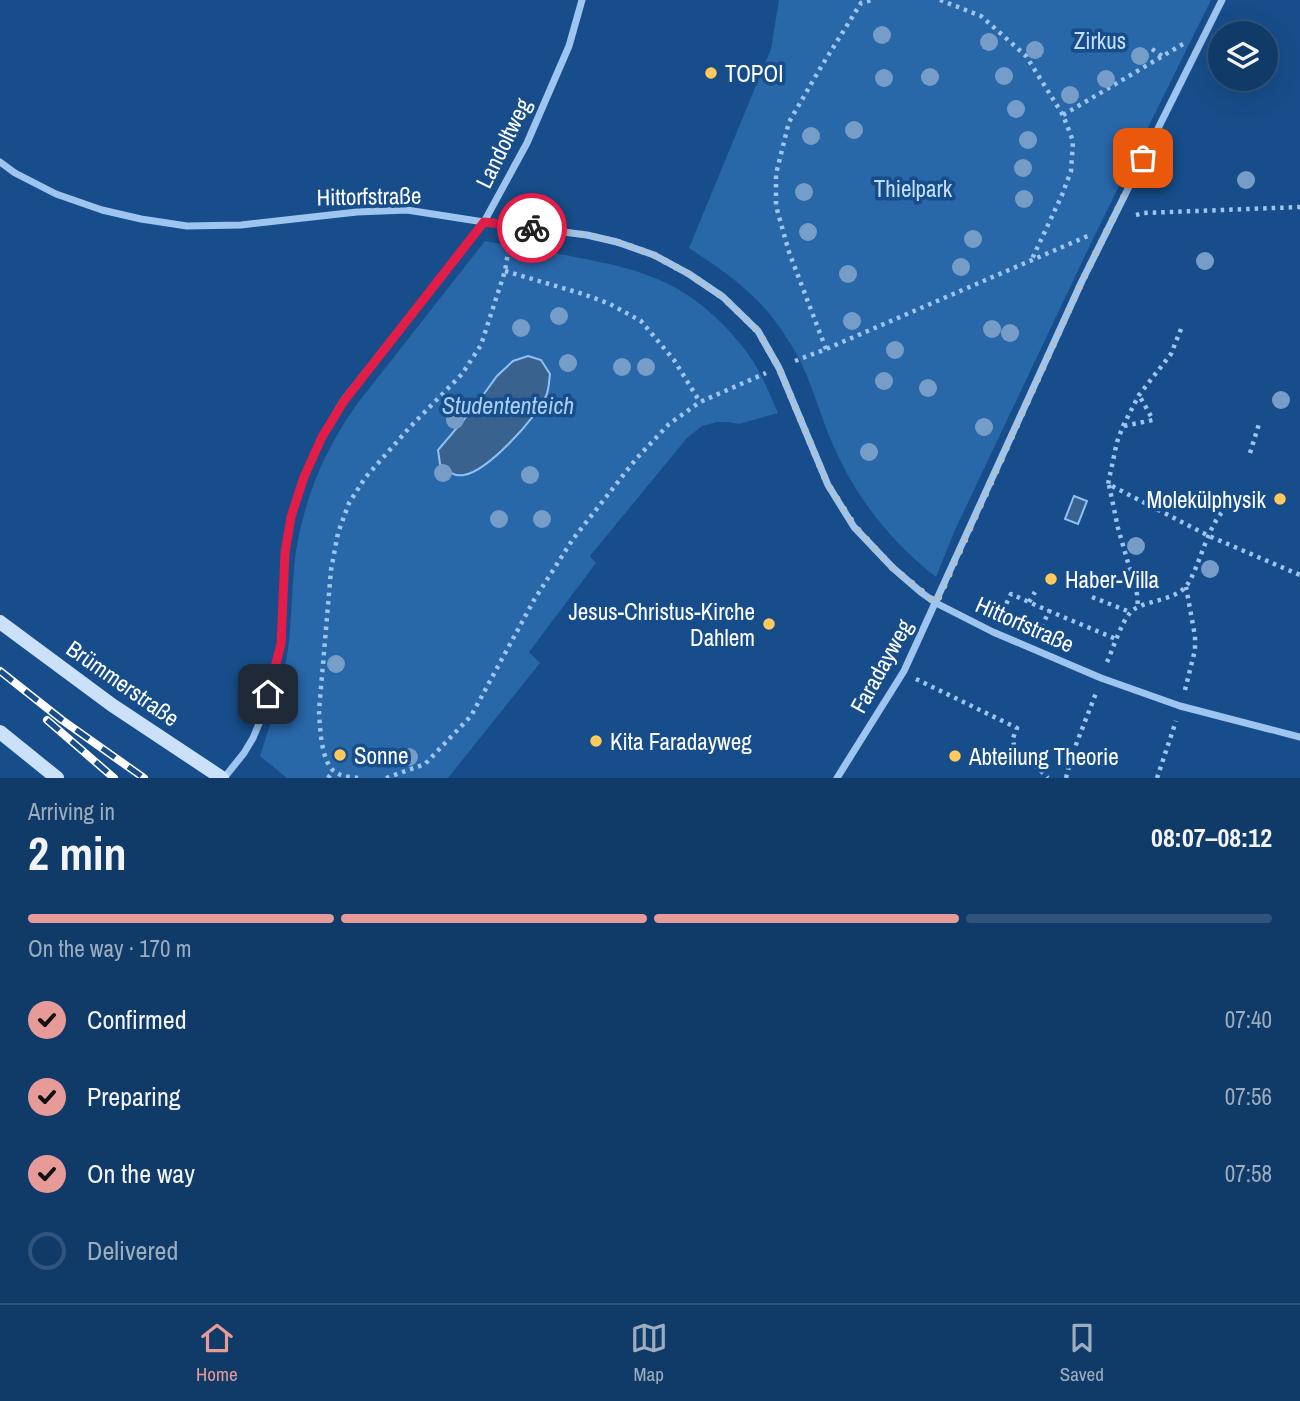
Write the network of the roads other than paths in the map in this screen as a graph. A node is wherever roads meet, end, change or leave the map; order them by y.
1 (582, 0) edge
2 (1222, 0) edge
3 (0, 162) edge
4 (484, 222) junction
5 (936, 603) junction
6 (0, 622) edge
7 (0, 732) edge
8 (1300, 737) edge
9 (57, 778) edge
10 (223, 778) edge
11 (836, 778) edge

1 - 4 street, Landoltweg
2 - 5 street, Faradayweg
3 - 4 street, Hittorfstraße
4 - 5 street, Hittorfstraße
4 - 10 street, Landoltweg
5 - 8 street, Hittorfstraße
5 - 11 street, Faradayweg
6 - 10 main road, Brümmerstraße
7 - 9 main road

